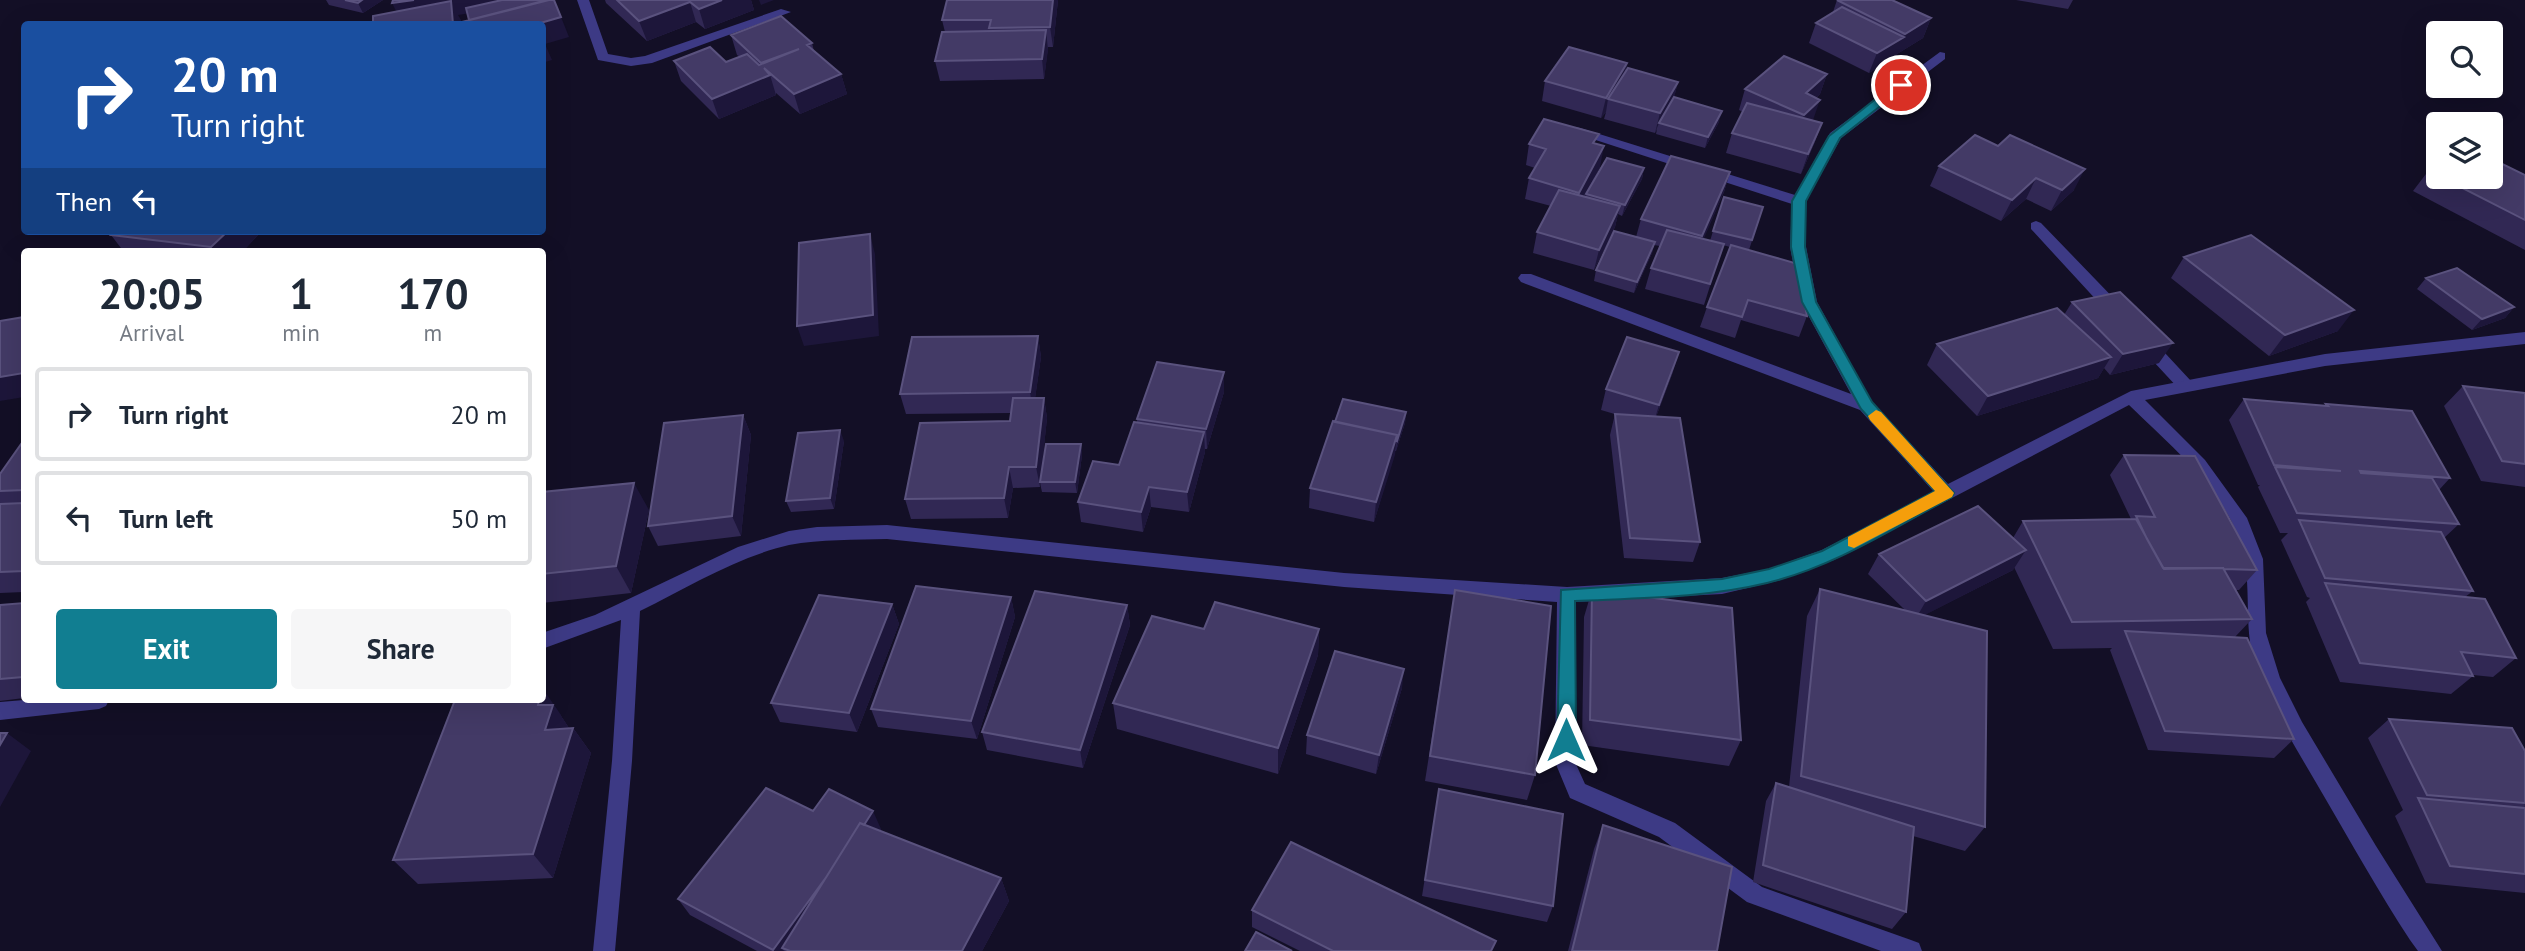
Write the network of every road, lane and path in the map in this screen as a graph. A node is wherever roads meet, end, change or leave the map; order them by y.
1 (583, 0) edge
2 (785, 12) dead end
3 (1940, 56) dead end
4 (1561, 127) edge
5 (1799, 201) junction
6 (2036, 226) dead end
7 (1526, 278) dead end
8 (2525, 338) edge
9 (2185, 385) junction
10 (2131, 397) junction
11 (1866, 405) junction
12 (1946, 493) junction
13 (1567, 595) junction
14 (631, 609) junction
15 (546, 640) edge
16 (72, 703) edge
17 (0, 711) edge
18 (604, 951) edge
19 (1911, 951) edge
20 (2431, 951) edge

1 - 2 street
3 - 5 street
4 - 5 street
5 - 11 street
6 - 9 street
7 - 11 street
8 - 9 street
9 - 10 street
10 - 12 street
10 - 20 street
11 - 12 street
12 - 13 street
13 - 14 street
13 - 19 street
14 - 15 street
14 - 18 street
16 - 17 street

